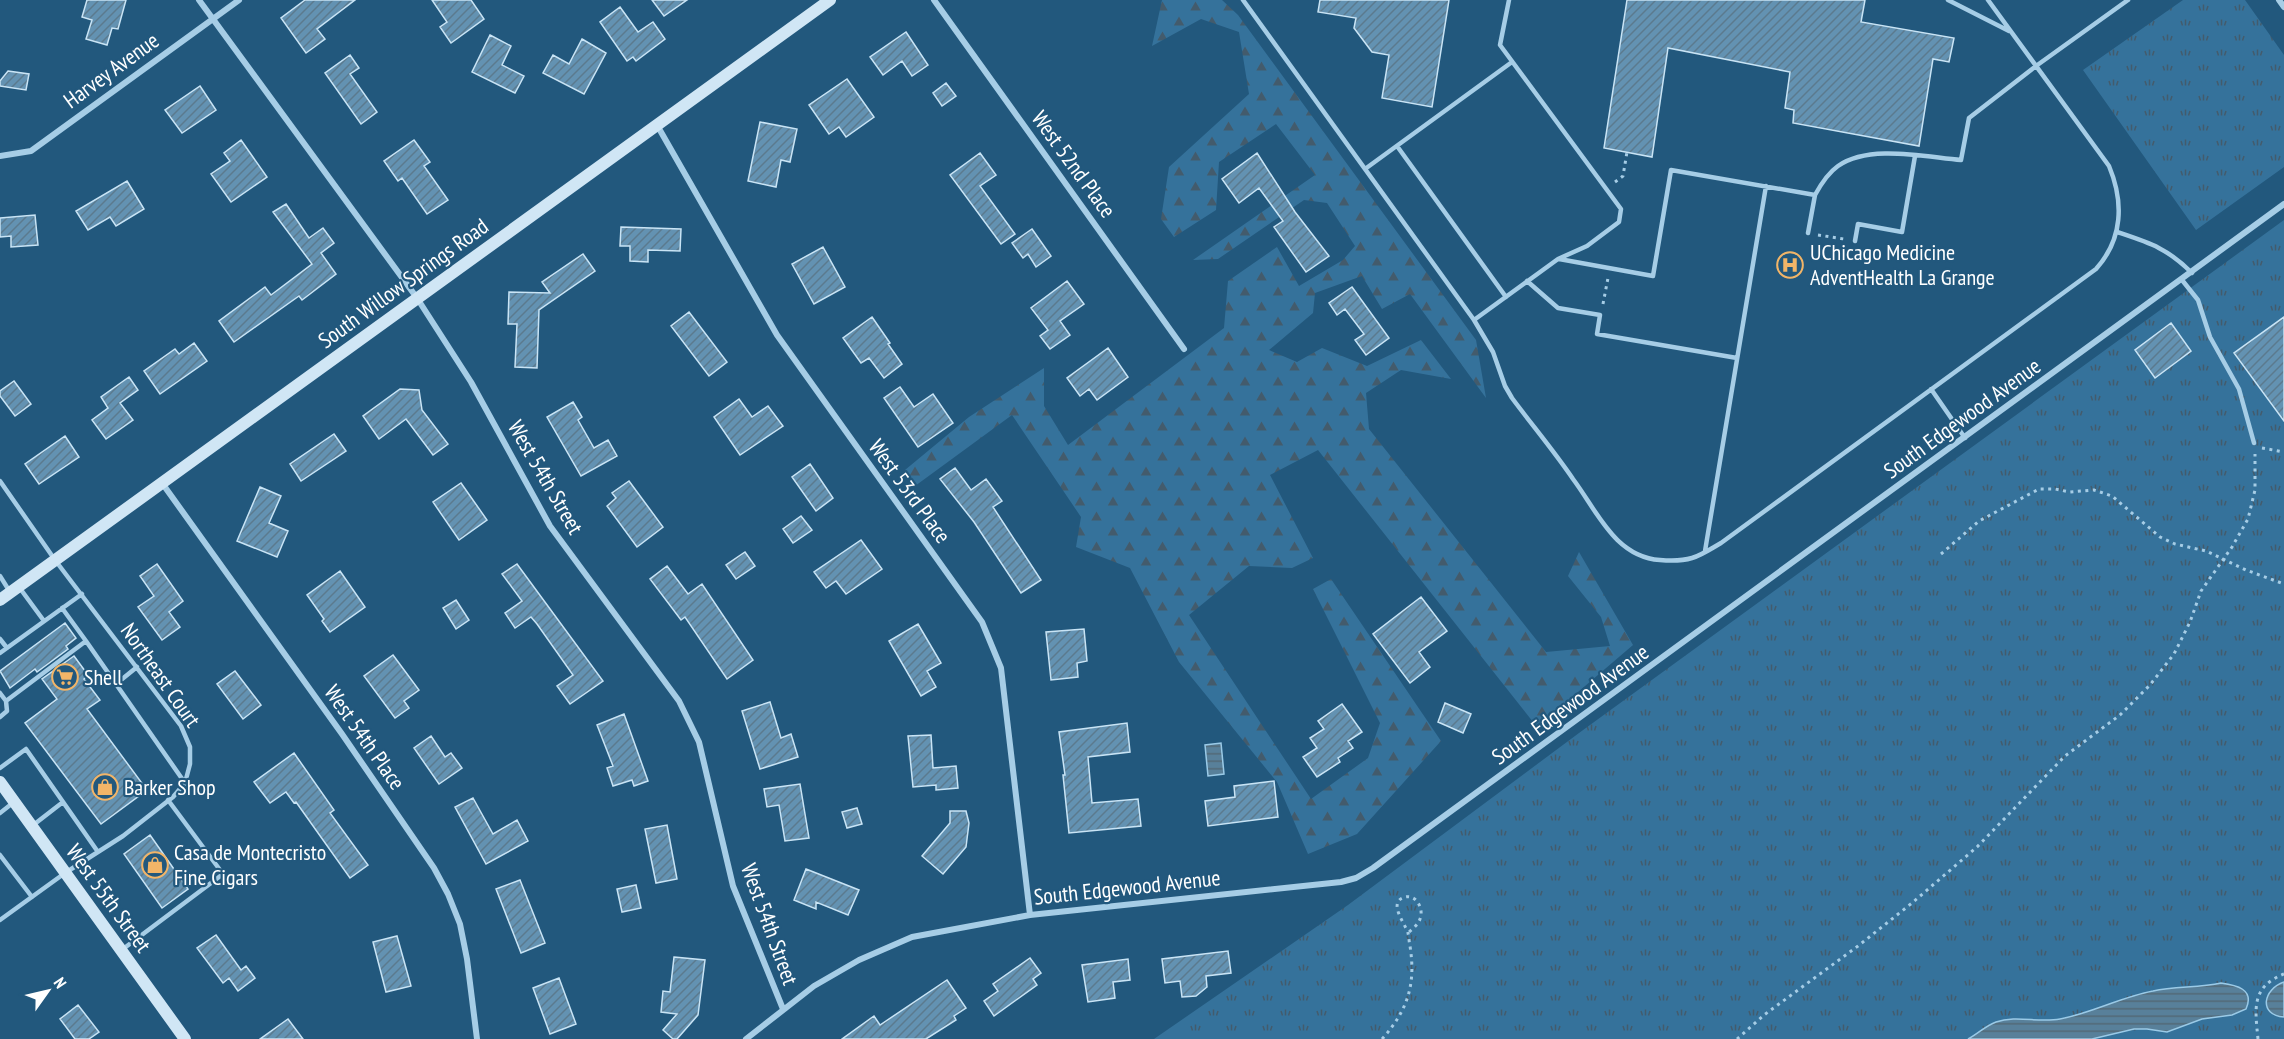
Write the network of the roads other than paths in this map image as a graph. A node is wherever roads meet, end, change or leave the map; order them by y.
1 (199, 0) edge
2 (238, 0) edge
3 (830, 0) edge
4 (934, 0) edge
5 (1243, 0) edge
6 (1509, 0) edge
7 (1948, 0) edge
8 (1988, 0) edge
9 (2128, 0) edge
10 (2279, 0) edge
11 (2284, 7) edge
12 (212, 18) junction
13 (2012, 32) junction
14 (1512, 62) junction
15 (2036, 66) junction
16 (657, 125) junction
17 (1397, 146) junction
18 (0, 156) edge
19 (1915, 156) junction
20 (1365, 169) junction
21 (1766, 186) junction
22 (1815, 195) junction
23 (2284, 204) edge
24 (2117, 232) junction
25 (1808, 233) road end
26 (1855, 241) road end
27 (1558, 259) junction
28 (2192, 273) junction
29 (2182, 280) junction
30 (1527, 282) junction
31 (1506, 297) junction
32 (417, 298) junction
33 (1474, 320) junction
34 (1184, 349) dead end
35 (1737, 358) junction
36 (1931, 389) junction
37 (1965, 438) junction
38 (2254, 442) road end
39 (0, 482) edge
40 (162, 483) junction
41 (1705, 551) junction
42 (56, 560) junction
43 (0, 576) edge
44 (10, 593) edge
45 (82, 594) junction
46 (62, 608) junction
47 (44, 621) junction
48 (0, 639) edge
49 (86, 641) junction
50 (7, 648) junction
51 (0, 653) edge
52 (137, 667) junction
53 (116, 684) junction
54 (0, 693) edge
55 (6, 701) junction
56 (0, 717) edge
57 (0, 768) edge
58 (0, 782) edge
59 (184, 783) junction
60 (168, 800) junction
61 (14, 802) junction
62 (63, 802) junction
63 (0, 813) edge
64 (32, 826) junction
65 (98, 852) junction
66 (0, 855) edge
67 (65, 873) junction
68 (32, 897) junction
69 (1030, 915) junction
70 (0, 920) edge
71 (121, 951) junction
72 (783, 1009) junction
73 (185, 1039) edge
74 (477, 1039) edge
75 (746, 1039) edge

1 - 12 street, West 54th Street
2 - 12 street, Harvey Avenue
3 - 16 street, South Willow Springs Road
4 - 34 street, West 52nd Place
5 - 20 lane
6 - 14 lane
7 - 13 lane
8 - 13 lane
9 - 15 lane
10 - 11 street
12 - 18 street, Harvey Avenue
12 - 32 street, West 54th Street
13 - 15 lane
14 - 17 lane
14 - 27 lane
15 - 19 lane
15 - 24 lane
16 - 32 street, South Willow Springs Road
16 - 69 street, West 53rd Place
17 - 20 lane
17 - 31 lane
19 - 22 lane
19 - 26 lane
20 - 33 lane
21 - 22 lane
21 - 27 lane
21 - 35 lane
22 - 25 lane
23 - 28 street, South Edgewood Avenue
24 - 28 lane
24 - 36 lane
27 - 30 lane
28 - 29 street, South Edgewood Avenue
29 - 37 street, South Edgewood Avenue
29 - 38 lane
30 - 31 lane
30 - 35 lane
31 - 33 lane
32 - 40 street, South Willow Springs Road
32 - 72 street, West 54th Street
33 - 41 lane
35 - 41 lane
36 - 37 lane
36 - 41 lane
37 - 69 street, South Edgewood Avenue
39 - 42 lane, Northeast Court
40 - 42 street, South Willow Springs Road
40 - 74 street, West 54th Place
42 - 44 street, South Willow Springs Road
42 - 45 lane, Northeast Court
43 - 44 lane
44 - 47 lane
45 - 46 lane
45 - 52 lane, Northeast Court
46 - 47 lane
46 - 49 lane
47 - 50 lane
48 - 50 lane
49 - 53 lane
49 - 55 lane
50 - 51 lane
52 - 53 lane
52 - 59 lane, Northeast Court
53 - 59 lane
54 - 55 lane
55 - 56 lane
57 - 62 lane
58 - 61 street, West 55th Street
59 - 60 lane
60 - 65 lane
60 - 71 lane
61 - 63 lane
61 - 64 street, West 55th Street
62 - 64 lane
62 - 65 lane
64 - 67 street, West 55th Street
65 - 67 lane
66 - 68 lane
67 - 68 lane
67 - 71 street, West 55th Street
68 - 70 lane
69 - 72 street, South Edgewood Avenue
71 - 73 street, West 55th Street
72 - 75 street, South Edgewood Avenue

